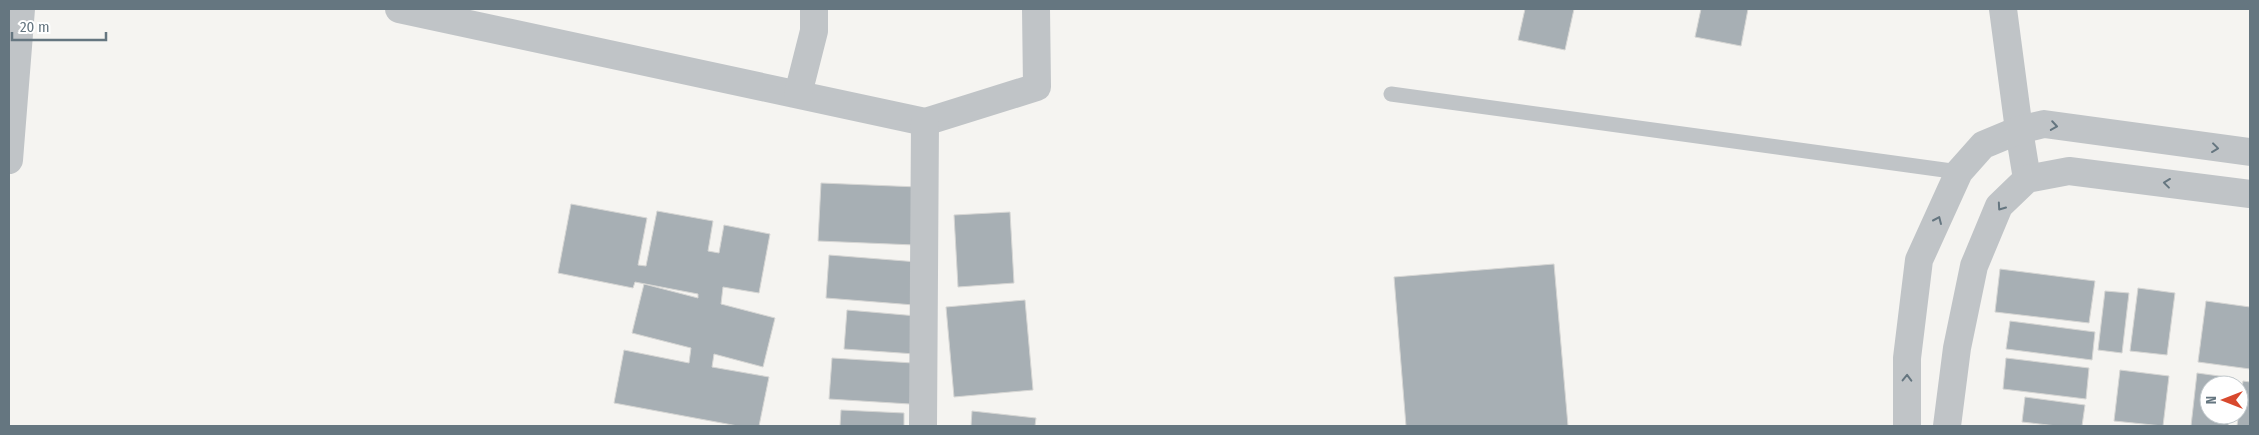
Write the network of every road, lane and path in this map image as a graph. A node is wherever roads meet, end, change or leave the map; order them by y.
1 (22, 9) edge
2 (399, 9) edge
3 (814, 9) edge
4 (1036, 9) edge
5 (2002, 9) edge
6 (798, 94) junction
7 (1391, 94) dead end
8 (925, 122) junction
9 (2019, 130) junction
10 (2250, 152) edge
11 (9, 160) edge
12 (1959, 172) junction
13 (2028, 179) junction
14 (2250, 194) edge
15 (923, 426) edge
16 (1907, 426) edge
17 (1947, 426) edge

1 - 11 street
2 - 6 street
3 - 6 street
4 - 8 street
5 - 9 street
6 - 8 street
7 - 12 lane
8 - 15 street
9 -> 10 street
9 - 12 street
9 - 13 street
16 -> 12 street
14 -> 13 street
13 -> 17 street

